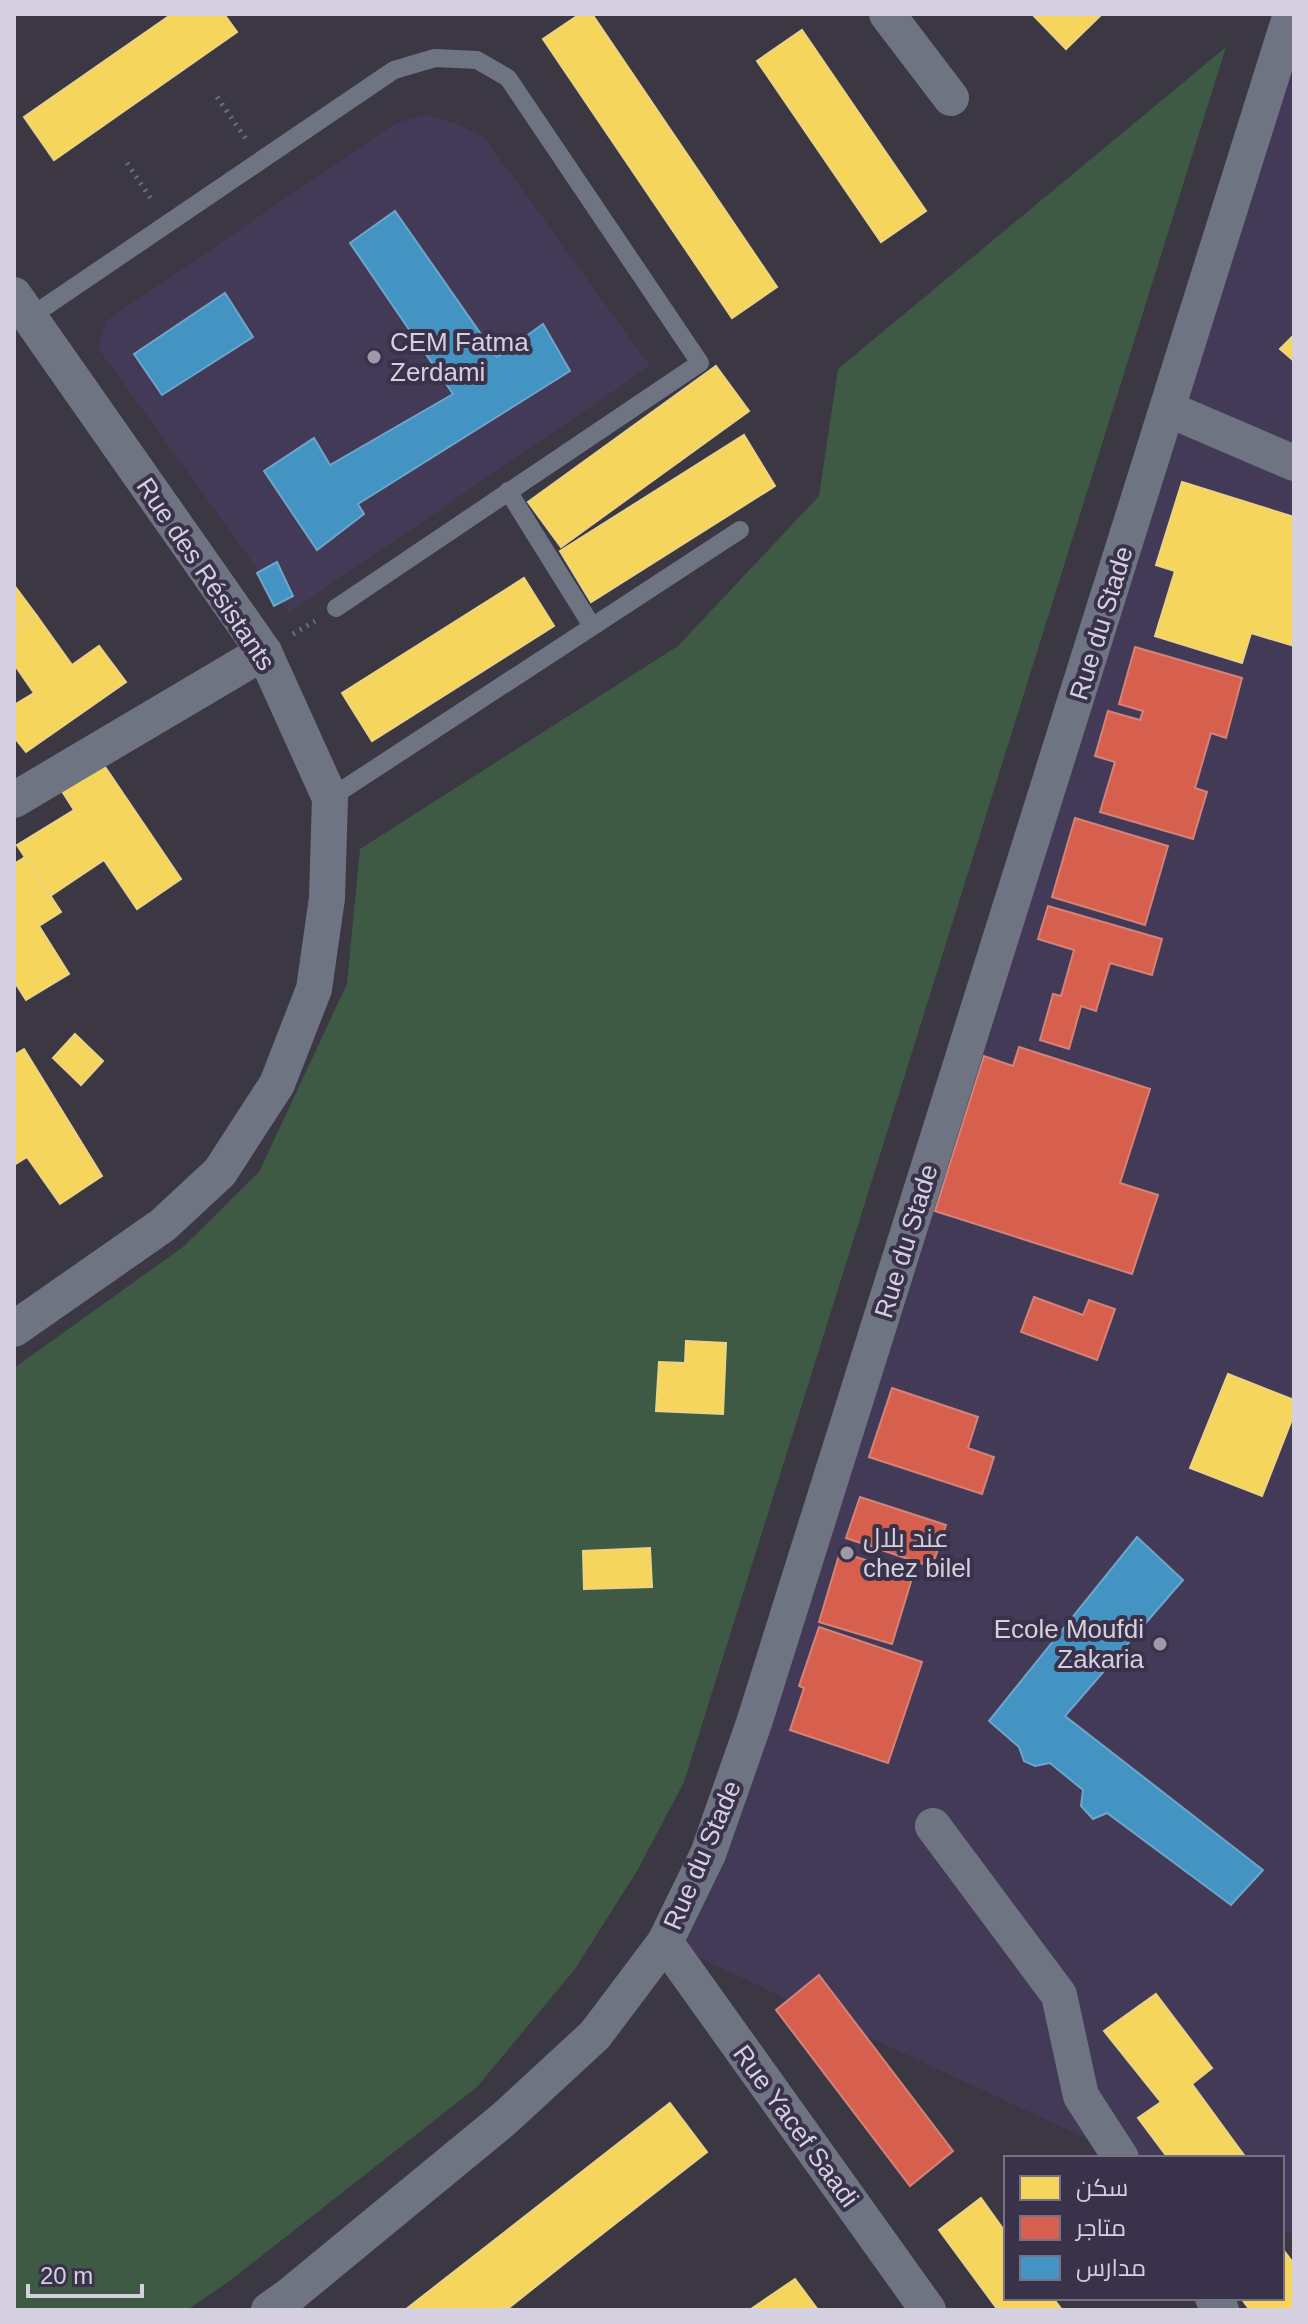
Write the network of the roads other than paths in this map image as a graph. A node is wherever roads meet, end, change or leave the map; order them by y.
1 (887, 14) edge
2 (1291, 14) edge
3 (951, 98) dead end
4 (22, 306) edge
5 (1168, 409) junction
6 (1294, 463) edge
7 (508, 491) junction
8 (740, 530) dead end
9 (336, 608) road end
10 (592, 626) junction
11 (264, 652) junction
12 (330, 798) junction
13 (14, 800) edge
14 (14, 1329) edge
15 (933, 1826) dead end
16 (665, 1942) junction
17 (1120, 2156) edge
18 (286, 2305) edge
19 (928, 2310) edge

1 - 3 street
2 - 5 street, Rue du Stade
4 - 7 lane
4 - 11 street, Rue des Résistants
5 - 6 street
5 - 16 street, Rue du Stade
7 - 9 lane
7 - 10 lane
8 - 10 lane
10 - 12 lane
11 - 12 street, Rue des Résistants
11 - 13 street
12 - 14 street, Rue des Résistants
15 - 17 street
16 - 18 street, Rue du Stade
16 - 19 street, Rue Yacef Saadi

